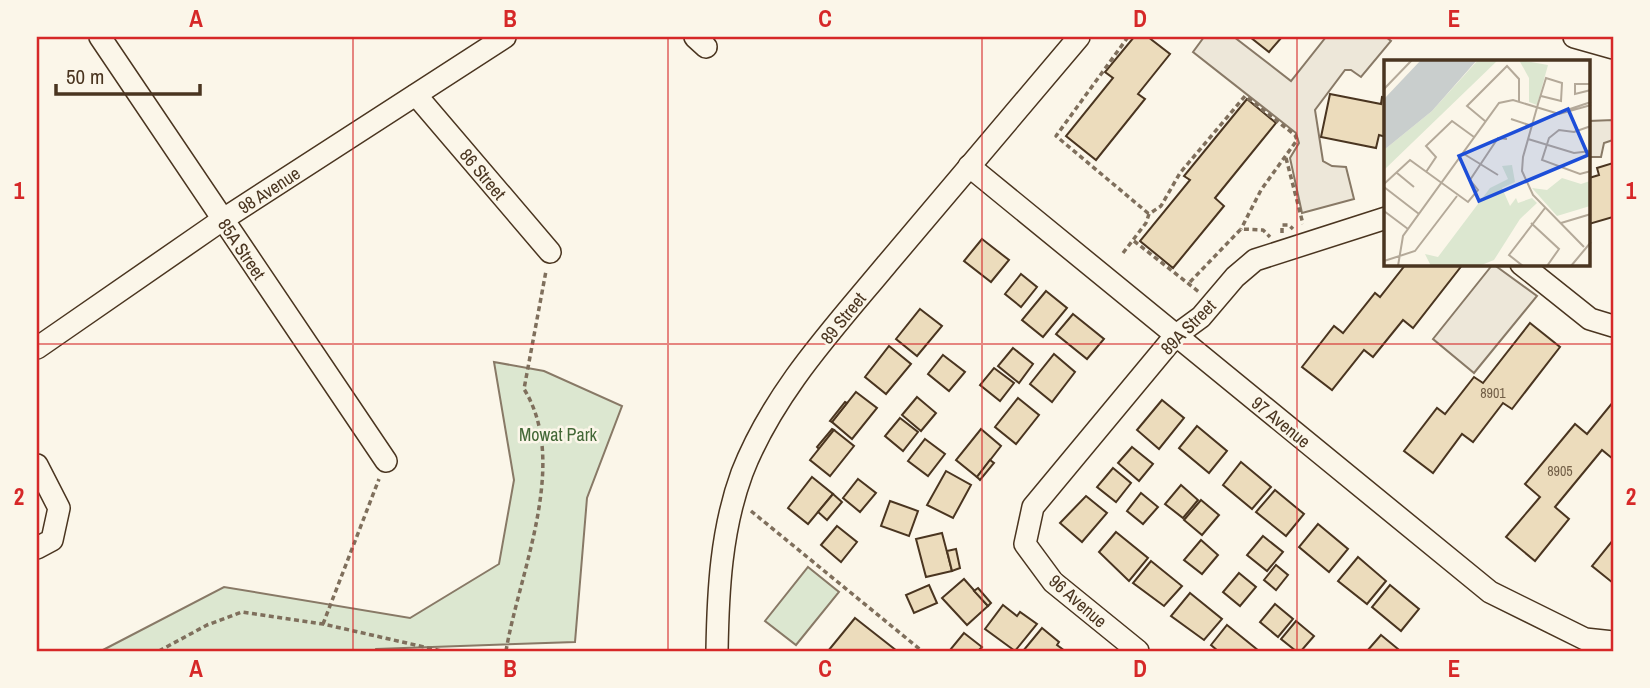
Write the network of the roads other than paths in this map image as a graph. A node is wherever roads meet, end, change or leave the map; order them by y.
1 (100, 37) edge
2 (505, 37) edge
3 (1079, 37) edge
4 (1574, 37) edge
5 (1613, 48) edge
6 (416, 95) junction
7 (970, 166) junction
8 (1384, 219) edge
9 (222, 220) junction
10 (550, 252) road end
11 (1524, 266) edge
12 (1613, 326) edge
13 (1175, 336) junction
14 (37, 348) edge
15 (386, 461) road end
16 (37, 465) edge
17 (45, 544) edge
18 (1025, 544) joint
19 (1613, 642) edge
20 (717, 651) edge
21 (1138, 651) edge

1 - 9 street, 85A Street
2 - 6 street, 98 Avenue
3 - 7 street, 89 Street
4 - 5 street
6 - 9 street, 98 Avenue
6 - 10 street, 86 Street
7 - 13 street, 97 Avenue
7 - 20 street, 89 Street
8 - 13 street, 89A Street
9 - 14 street, 98 Avenue
9 - 15 street, 85A Street
11 - 12 street
13 - 18 street, 89A Street
13 - 19 street, 97 Avenue
16 - 17 street
18 - 21 street, 96 Avenue

